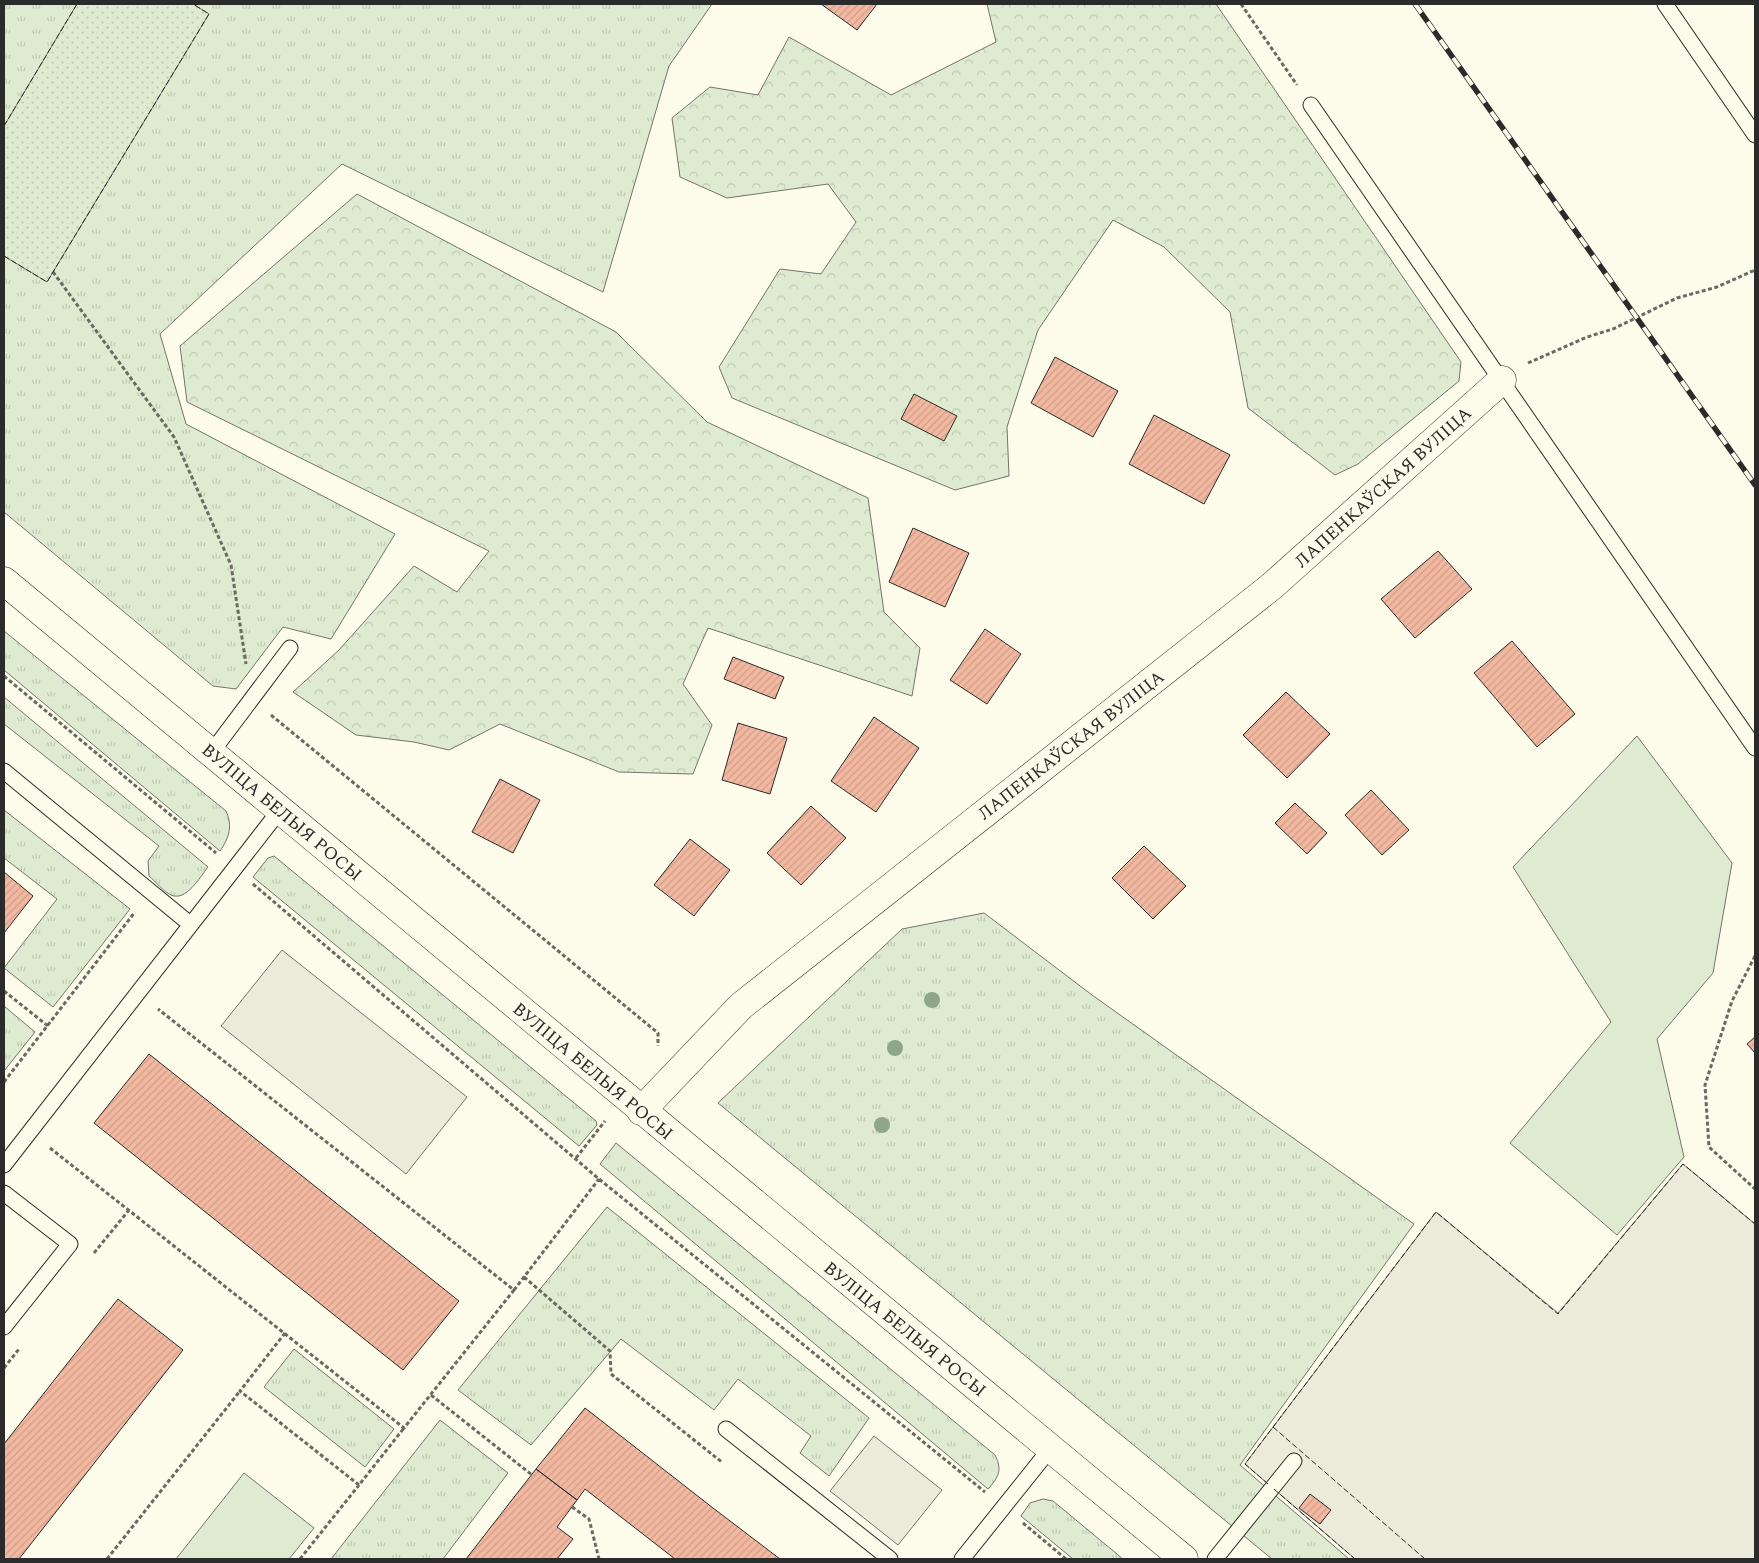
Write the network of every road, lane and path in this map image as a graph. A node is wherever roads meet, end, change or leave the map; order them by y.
1 (1241, 4) edge
2 (1665, 4) edge
3 (1311, 105) joint
4 (1755, 135) edge
5 (1755, 270) edge
6 (53, 272) dead end
7 (1502, 380) junction
8 (4, 581) edge
9 (290, 648) dead end
10 (4, 676) edge
11 (252, 699) junction
12 (1755, 748) edge
13 (211, 753) junction
14 (4, 771) edge
15 (280, 810) junction
16 (234, 868) junction
17 (145, 885) junction
18 (190, 924) junction
19 (1755, 956) edge
20 (4, 991) edge
21 (150, 1014) dead end
22 (48, 1026) junction
23 (659, 1054) dead end
24 (4, 1082) edge
25 (641, 1111) junction
26 (606, 1121) dead end
27 (48, 1146) dead end
28 (576, 1158) junction
29 (4, 1165) edge
30 (599, 1179) junction
31 (1755, 1189) edge
32 (4, 1193) edge
33 (524, 1277) junction
34 (514, 1290) junction
35 (4, 1327) edge
36 (285, 1333) junction
37 (610, 1351) dead end
38 (240, 1391) junction
39 (431, 1394) junction
40 (404, 1428) junction
41 (726, 1429) dead end
42 (1050, 1449) junction
43 (1294, 1461) dead end
44 (532, 1475) dead end
45 (358, 1485) junction
46 (572, 1507) dead end
47 (1003, 1508) junction
48 (107, 1559) edge
49 (300, 1559) edge
50 (599, 1559) edge
51 (890, 1559) edge
52 (962, 1559) edge
53 (1066, 1559) edge
54 (1184, 1559) edge
55 (1215, 1559) edge

1 - 3 path
2 - 4 lane
3 - 7 lane
5 - 7 path
6 - 11 path
7 - 12 lane
7 - 25 main road, ЛАПЕНКАЎСКАЯ ВУЛІЦА
8 - 13 main road, ВУЛІЦА БЕЛЫЯ РОСЫ
9 - 11 lane
10 - 16 path
11 - 13 lane
11 - 23 path
13 - 15 main road, ВУЛІЦА БЕЛЫЯ РОСЫ
14 - 17 lane
15 - 16 lane
15 - 25 main road, ВУЛІЦА БЕЛЫЯ РОСЫ
16 - 18 lane
16 - 28 path
17 - 18 lane
17 - 22 path
18 - 29 lane
19 - 31 path
20 - 22 path
21 - 34 path
22 - 24 path
25 - 42 main road, ВУЛІЦА БЕЛЫЯ РОСЫ
26 - 28 path
27 - 36 path
28 - 30 path
30 - 33 path
30 - 47 path
32 - 35 lane
33 - 34 path
33 - 37 path
34 - 39 path
36 - 38 path
36 - 40 path
38 - 45 path
38 - 48 path
39 - 40 path
39 - 44 path
40 - 45 path
41 - 51 lane
42 - 47 lane
42 - 54 main road, ВУЛІЦА БЕЛЫЯ РОСЫ
43 - 55 lane
45 - 49 path
46 - 50 path
47 - 52 lane
47 - 53 path

